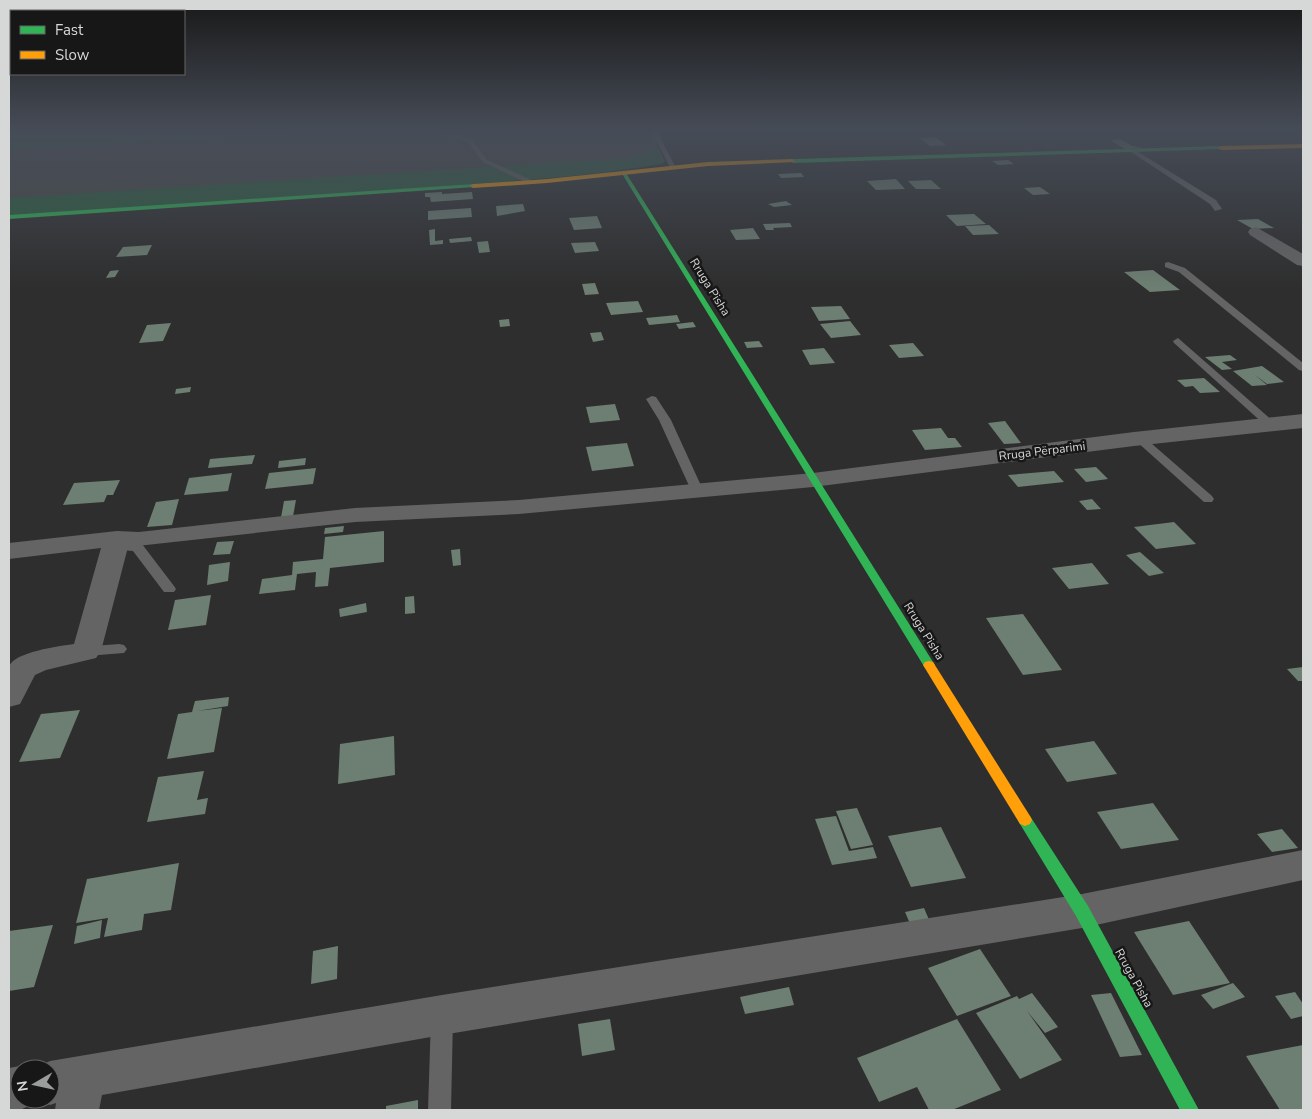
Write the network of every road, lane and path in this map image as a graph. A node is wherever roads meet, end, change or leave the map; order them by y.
1 (514, 183) edge
2 (629, 183) edge
3 (1184, 183) edge
4 (1218, 209) dead end
5 (9, 217) edge
6 (1256, 232) dead end
7 (1303, 261) edge
8 (1168, 264) dead end
9 (1178, 341) dead end
10 (1303, 368) edge
11 (652, 399) dead end
12 (1303, 421) edge
13 (1270, 424) junction
14 (1140, 439) junction
15 (814, 480) junction
16 (697, 490) junction
17 (1208, 499) dead end
18 (116, 543) junction
19 (9, 552) edge
20 (169, 589) dead end
21 (119, 649) dead end
22 (86, 651) junction
23 (9, 696) edge
24 (1303, 865) edge
25 (1082, 911) junction
26 (442, 1015) junction
27 (70, 1090) edge
28 (439, 1110) edge
29 (1190, 1110) edge

1 - 5 street
2 - 15 street, Rruga Pisha
3 - 4 lane
6 - 7 street
8 - 10 lane
9 - 13 lane
11 - 16 lane
12 - 13 street, Rruga Përparimi
13 - 14 street, Rruga Përparimi
14 - 15 street, Rruga Përparimi
14 - 17 lane
15 - 16 street, Rruga Përparimi
15 - 25 street, Rruga Pisha
16 - 18 street, Rruga Përparimi
18 - 19 street, Rruga Përparimi
18 - 20 lane
18 - 22 street
21 - 22 lane
22 - 23 street
24 - 25 street
25 - 26 street
25 - 29 street, Rruga Pisha
26 - 27 street
26 - 28 lane

